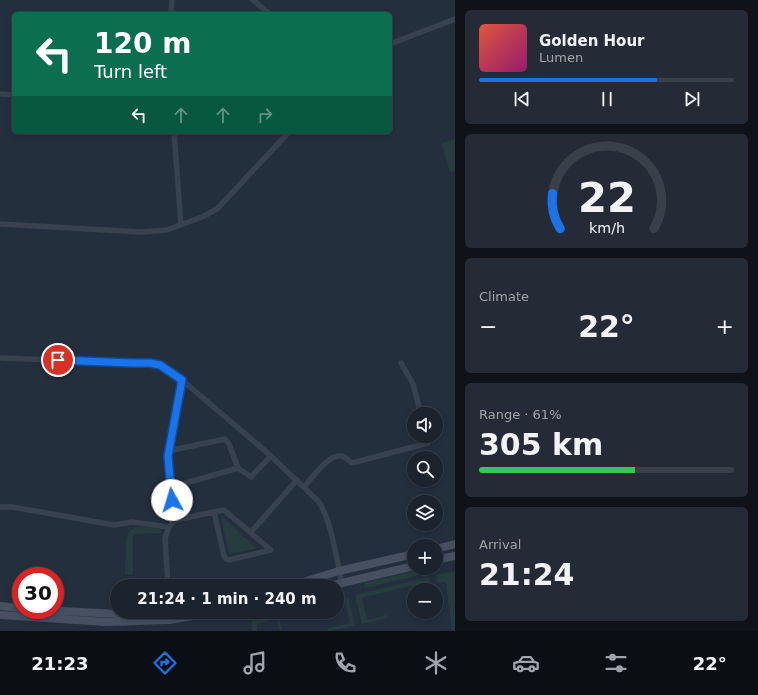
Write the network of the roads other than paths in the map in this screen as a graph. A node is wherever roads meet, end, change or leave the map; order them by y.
1 (172, 0) edge
2 (253, 0) edge
3 (171, 12) edge
4 (268, 12) edge
5 (455, 19) edge
6 (392, 43) edge
7 (0, 94) edge
8 (12, 95) edge
9 (174, 134) edge
10 (287, 134) edge
11 (0, 224) edge
12 (181, 225) junction
13 (0, 358) edge
14 (401, 363) dead end
15 (182, 380) junction
16 (419, 407) edge
17 (428, 443) edge
18 (168, 451) junction
19 (271, 456) junction
20 (238, 468) junction
21 (297, 480) junction
22 (172, 486) junction
23 (304, 487) junction
24 (0, 507) edge
25 (214, 512) junction
26 (175, 520) junction
27 (168, 527) junction
28 (251, 532) junction
29 (455, 544) edge
30 (443, 547) edge
31 (407, 556) edge
32 (455, 556) edge
33 (443, 559) edge
34 (407, 568) edge
35 (339, 572) junction
36 (168, 579) edge
37 (314, 579) edge
38 (341, 579) edge
39 (344, 583) edge
40 (0, 606) edge
41 (12, 607) edge
42 (64, 611) edge
43 (110, 614) edge
44 (0, 615) edge
45 (176, 619) edge

1 - 3 street
2 - 4 street
5 - 6 street
7 - 8 street
9 - 12 street
10 - 12 street
11 - 12 street
13 - 15 street
14 - 16 street
15 - 18 street
15 - 19 street
17 - 23 street
18 - 20 street
18 - 22 street
19 - 20 street
19 - 21 street
20 - 22 street
21 - 23 street
21 - 28 street
22 - 26 street
23 - 35 street
24 - 27 street
25 - 26 street
25 - 28 street
25 - 28 street
26 - 27 street
27 - 36 street
29 - 30 main road
31 - 35 main road
32 - 33 main road
34 - 39 main road
35 - 37 main road
35 - 38 street
40 - 41 main road
42 - 43 main road
44 - 45 main road

